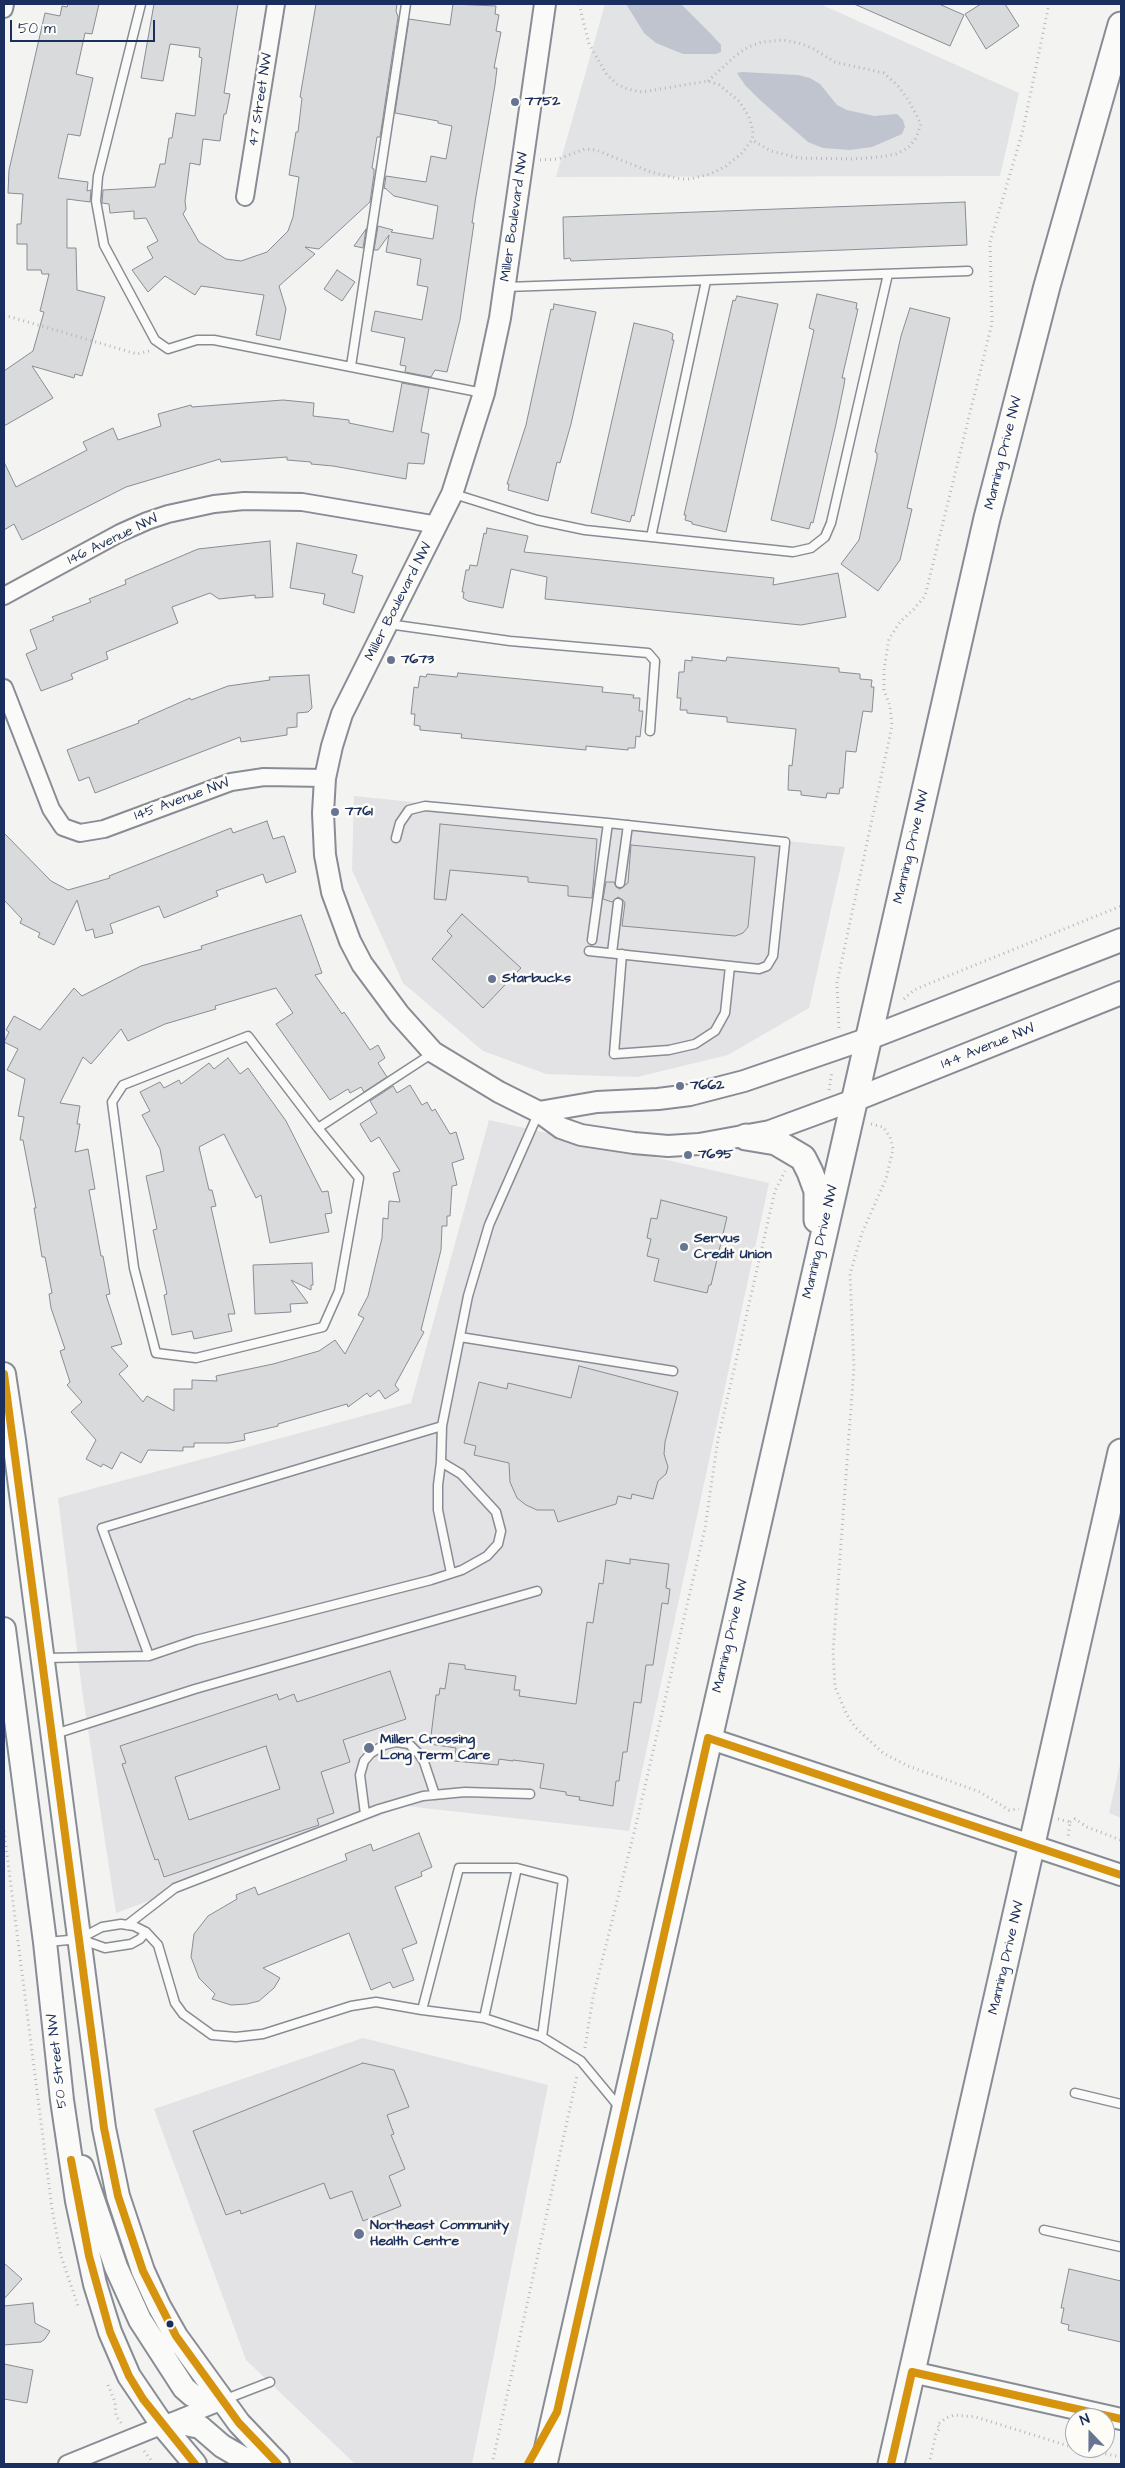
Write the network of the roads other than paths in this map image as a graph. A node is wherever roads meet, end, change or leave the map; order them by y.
1 (5, 4) edge
2 (141, 4) edge
3 (276, 4) edge
4 (406, 4) edge
5 (545, 4) edge
6 (4, 9) edge
7 (1121, 25) edge
8 (245, 197) dead end
9 (968, 271) dead end
10 (888, 274) junction
11 (706, 281) junction
12 (505, 287) junction
13 (351, 366) junction
14 (484, 393) junction
15 (452, 494) junction
16 (438, 525) junction
17 (651, 537) junction
18 (4, 596) edge
19 (388, 624) junction
20 (4, 688) edge
21 (650, 731) dead end
22 (325, 778) junction
23 (608, 823) junction
24 (628, 826) junction
25 (396, 838) dead end
26 (620, 883) dead end
27 (618, 903) dead end
28 (592, 940) dead end
29 (1121, 940) edge
30 (589, 951) dead end
31 (612, 953) junction
32 (622, 954) junction
33 (730, 966) junction
34 (1121, 994) edge
35 (869, 1038) junction
36 (433, 1052) junction
37 (854, 1100) junction
38 (539, 1112) junction
39 (318, 1128) junction
40 (746, 1137) junction
41 (818, 1255) junction
42 (460, 1337) junction
43 (673, 1371) dead end
44 (4, 1374) edge
45 (7, 1411) edge
46 (442, 1426) junction
47 (9, 1440) edge
48 (1121, 1452) edge
49 (441, 1462) junction
50 (451, 1573) junction
51 (537, 1591) dead end
52 (4, 1629) edge
53 (149, 1656) junction
54 (43, 1658) junction
55 (53, 1735) junction
56 (708, 1738) junction
57 (530, 1794) dead end
58 (434, 1795) junction
59 (365, 1814) junction
60 (1032, 1846) junction
61 (517, 1868) junction
62 (1121, 1875) edge
63 (127, 1925) junction
64 (146, 1932) junction
65 (80, 1939) junction
66 (45, 1942) junction
67 (422, 2010) junction
68 (484, 2018) junction
69 (542, 2037) junction
70 (1075, 2093) dead end
71 (1121, 2104) edge
72 (624, 2114) junction
73 (68, 2145) junction
74 (1044, 2230) dead end
75 (1121, 2246) edge
76 (912, 2372) junction
77 (270, 2382) dead end
78 (222, 2401) junction
79 (557, 2412) junction
80 (1121, 2418) edge
81 (163, 2426) junction
82 (67, 2464) edge
83 (196, 2464) edge
84 (253, 2464) edge
85 (278, 2464) edge
86 (528, 2464) edge
87 (544, 2464) edge
88 (891, 2464) edge

1 - 6 street
2 - 13 lane
3 - 8 street, 47 Street NW
4 - 13 lane
5 - 12 street, Miller Boulevard NW
7 - 35 main road, Manning Drive NW
9 - 10 lane
10 - 11 lane
10 - 17 lane
11 - 12 lane
11 - 17 lane
12 - 14 street, Miller Boulevard NW
13 - 14 lane
14 - 15 street, Miller Boulevard NW
15 - 16 street, Miller Boulevard NW
15 - 17 lane
16 - 18 street, 146 Avenue NW
16 - 19 street, Miller Boulevard NW
19 - 21 lane
19 - 22 street, Miller Boulevard NW
20 - 22 street, 145 Avenue NW
22 - 36 street, Miller Boulevard NW
23 - 24 lane
23 - 25 lane
23 - 28 lane
24 - 26 lane
24 - 33 lane
27 - 31 lane
29 - 35 main road
30 - 31 lane
31 - 32 lane
32 - 33 lane
32 - 33 lane
34 - 37 main road, 144 Avenue NW
35 - 37 main road, Manning Drive NW
35 - 38 street
36 - 38 street, Miller Boulevard NW
36 - 39 lane
37 - 40 street, Miller Boulevard NW
37 - 41 main road, Manning Drive NW
38 - 40 street, Miller Boulevard NW
38 - 42 lane
39 - 39 lane
40 - 41 main road
41 - 56 main road, Manning Drive NW
42 - 43 lane
42 - 46 lane
44 - 45 main road
45 - 47 main road
46 - 49 lane
46 - 53 lane
47 - 54 main road
48 - 60 main road, Manning Drive NW
49 - 50 lane
49 - 50 lane
50 - 53 lane
51 - 55 lane
52 - 66 main road, 50 Street NW
53 - 54 lane
54 - 55 main road
55 - 65 main road
56 - 60 street
56 - 72 main road, Manning Drive NW
57 - 58 lane
58 - 59 lane
58 - 59 lane
59 - 63 lane
60 - 62 street
60 - 76 main road, Manning Drive NW
61 - 67 lane
61 - 68 lane
61 - 69 lane
63 - 64 lane
63 - 65 lane
64 - 65 lane
64 - 67 lane
65 - 66 lane
65 - 78 main road
66 - 73 main road, 50 Street NW
67 - 68 lane
68 - 69 lane
69 - 72 lane
70 - 71 lane
72 - 79 main road, Manning Drive NW
73 - 78 main road
73 - 81 main road, 50 Street NW
74 - 75 lane
76 - 80 street
76 - 88 main road, Manning Drive NW
77 - 78 lane
78 - 81 street
78 - 85 main road
79 - 86 main road
79 - 87 main road, Manning Drive NW
81 - 82 street
81 - 83 main road, 50 Street NW
81 - 84 main road

